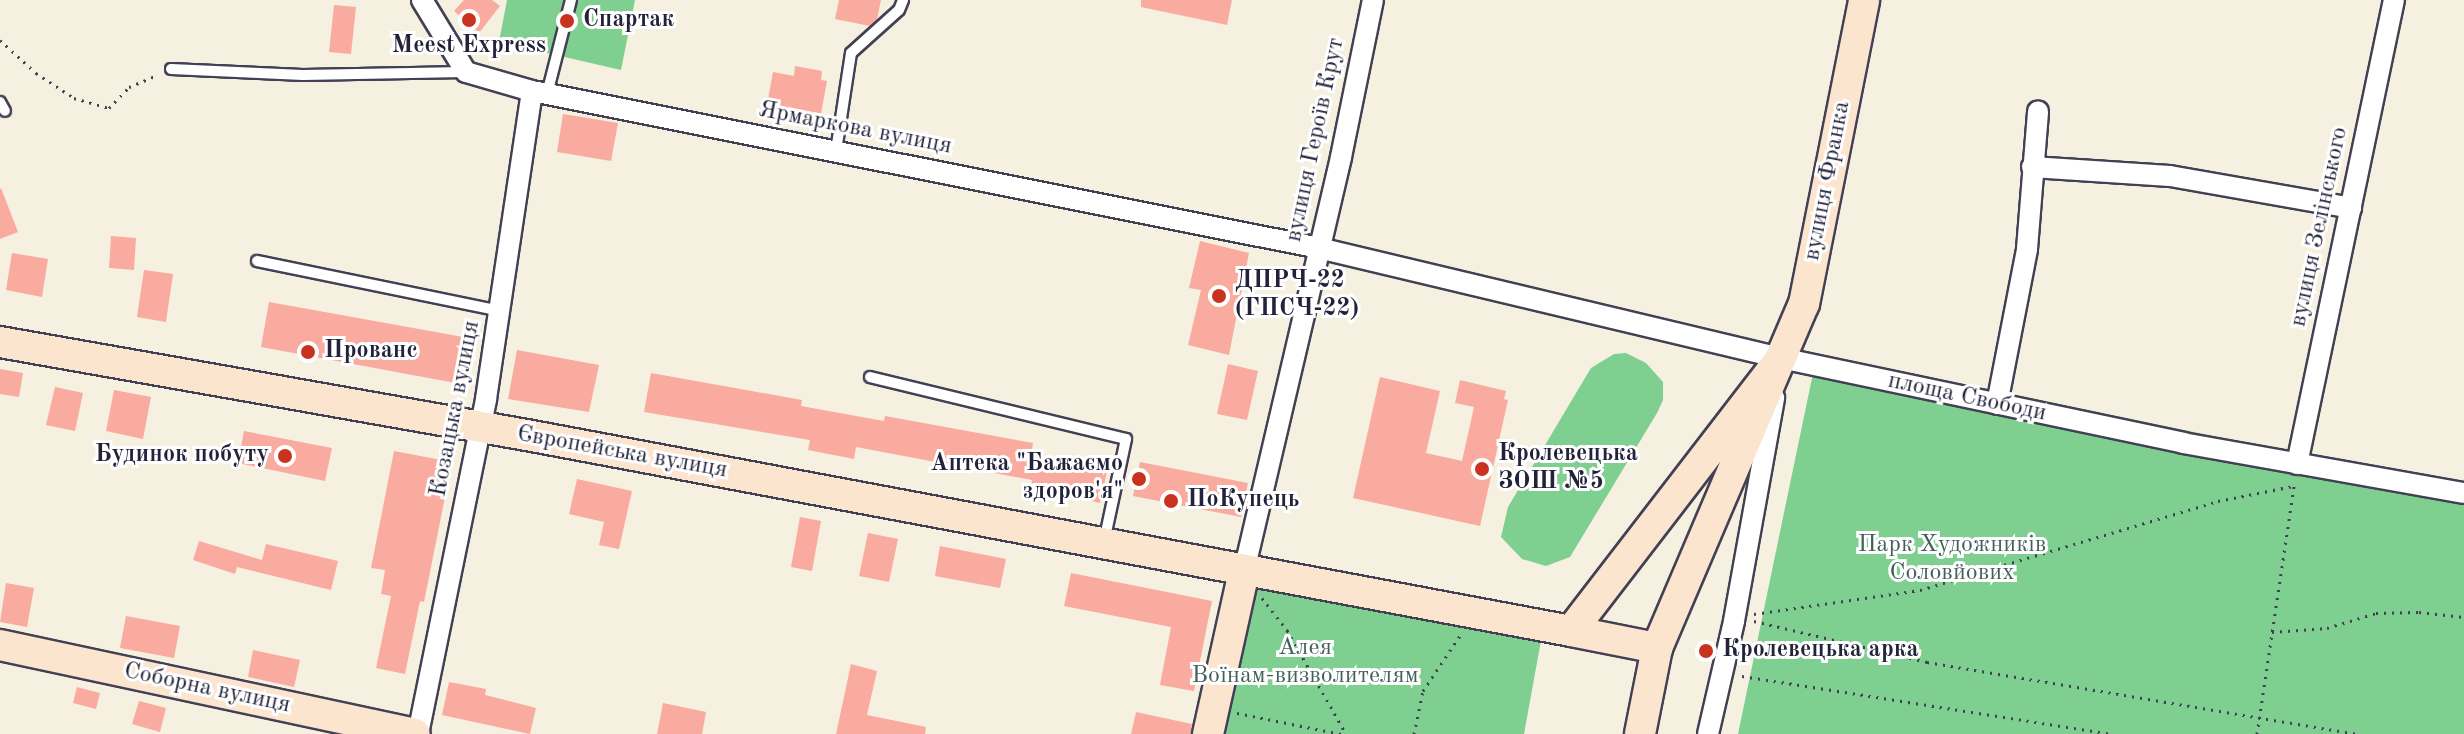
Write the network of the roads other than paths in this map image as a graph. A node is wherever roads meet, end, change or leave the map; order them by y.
1 (422, 0) edge
2 (571, 0) edge
3 (903, 0) edge
4 (1373, 0) edge
5 (1864, 0) edge
6 (2394, 0) edge
7 (171, 69) road end
8 (466, 72) junction
9 (540, 93) junction
10 (2038, 111) dead end
11 (836, 151) junction
12 (2032, 167) junction
13 (2351, 208) junction
14 (1319, 248) junction
15 (257, 261) dead end
16 (500, 311) junction
17 (0, 342) edge
18 (1781, 358) junction
19 (870, 377) dead end
20 (1997, 404) junction
21 (479, 428) junction
22 (2297, 464) junction
23 (2464, 493) edge
24 (1104, 544) junction
25 (1244, 571) junction
26 (1571, 631) junction
27 (0, 645) edge
28 (1657, 648) junction
29 (1211, 721) edge
30 (416, 734) edge
31 (1640, 734) edge
32 (1708, 734) edge

1 - 8 street
2 - 9 lane
3 - 11 lane
4 - 14 street, вулиця Героїв Крут
5 - 18 street, вулиця Франка
6 - 13 street, вулиця Зелінського
7 - 8 lane
8 - 9 street, Ярмаркова вулиця
9 - 11 street, Ярмаркова вулиця
9 - 16 street, Козацька вулиця
10 - 12 street
11 - 14 street, Ярмаркова вулиця
12 - 13 street
12 - 20 street
13 - 22 street, вулиця Зелінського
14 - 18 street, Ярмаркова вулиця
14 - 25 street, вулиця Героїв Крут
15 - 16 lane
16 - 21 street, Козацька вулиця
17 - 21 street, Європейська вулиця
18 - 20 street, площа Свободи
18 - 26 street
18 - 28 street
18 - 32 street
19 - 24 lane
20 - 22 street, площа Свободи
21 - 24 street, Європейська вулиця
21 - 30 street, Козацька вулиця
22 - 23 street, площа Свободи
24 - 25 street, Європейська вулиця
25 - 26 street, Європейська вулиця
25 - 29 street
26 - 28 street
27 - 30 street, Соборна вулиця
28 - 31 street

